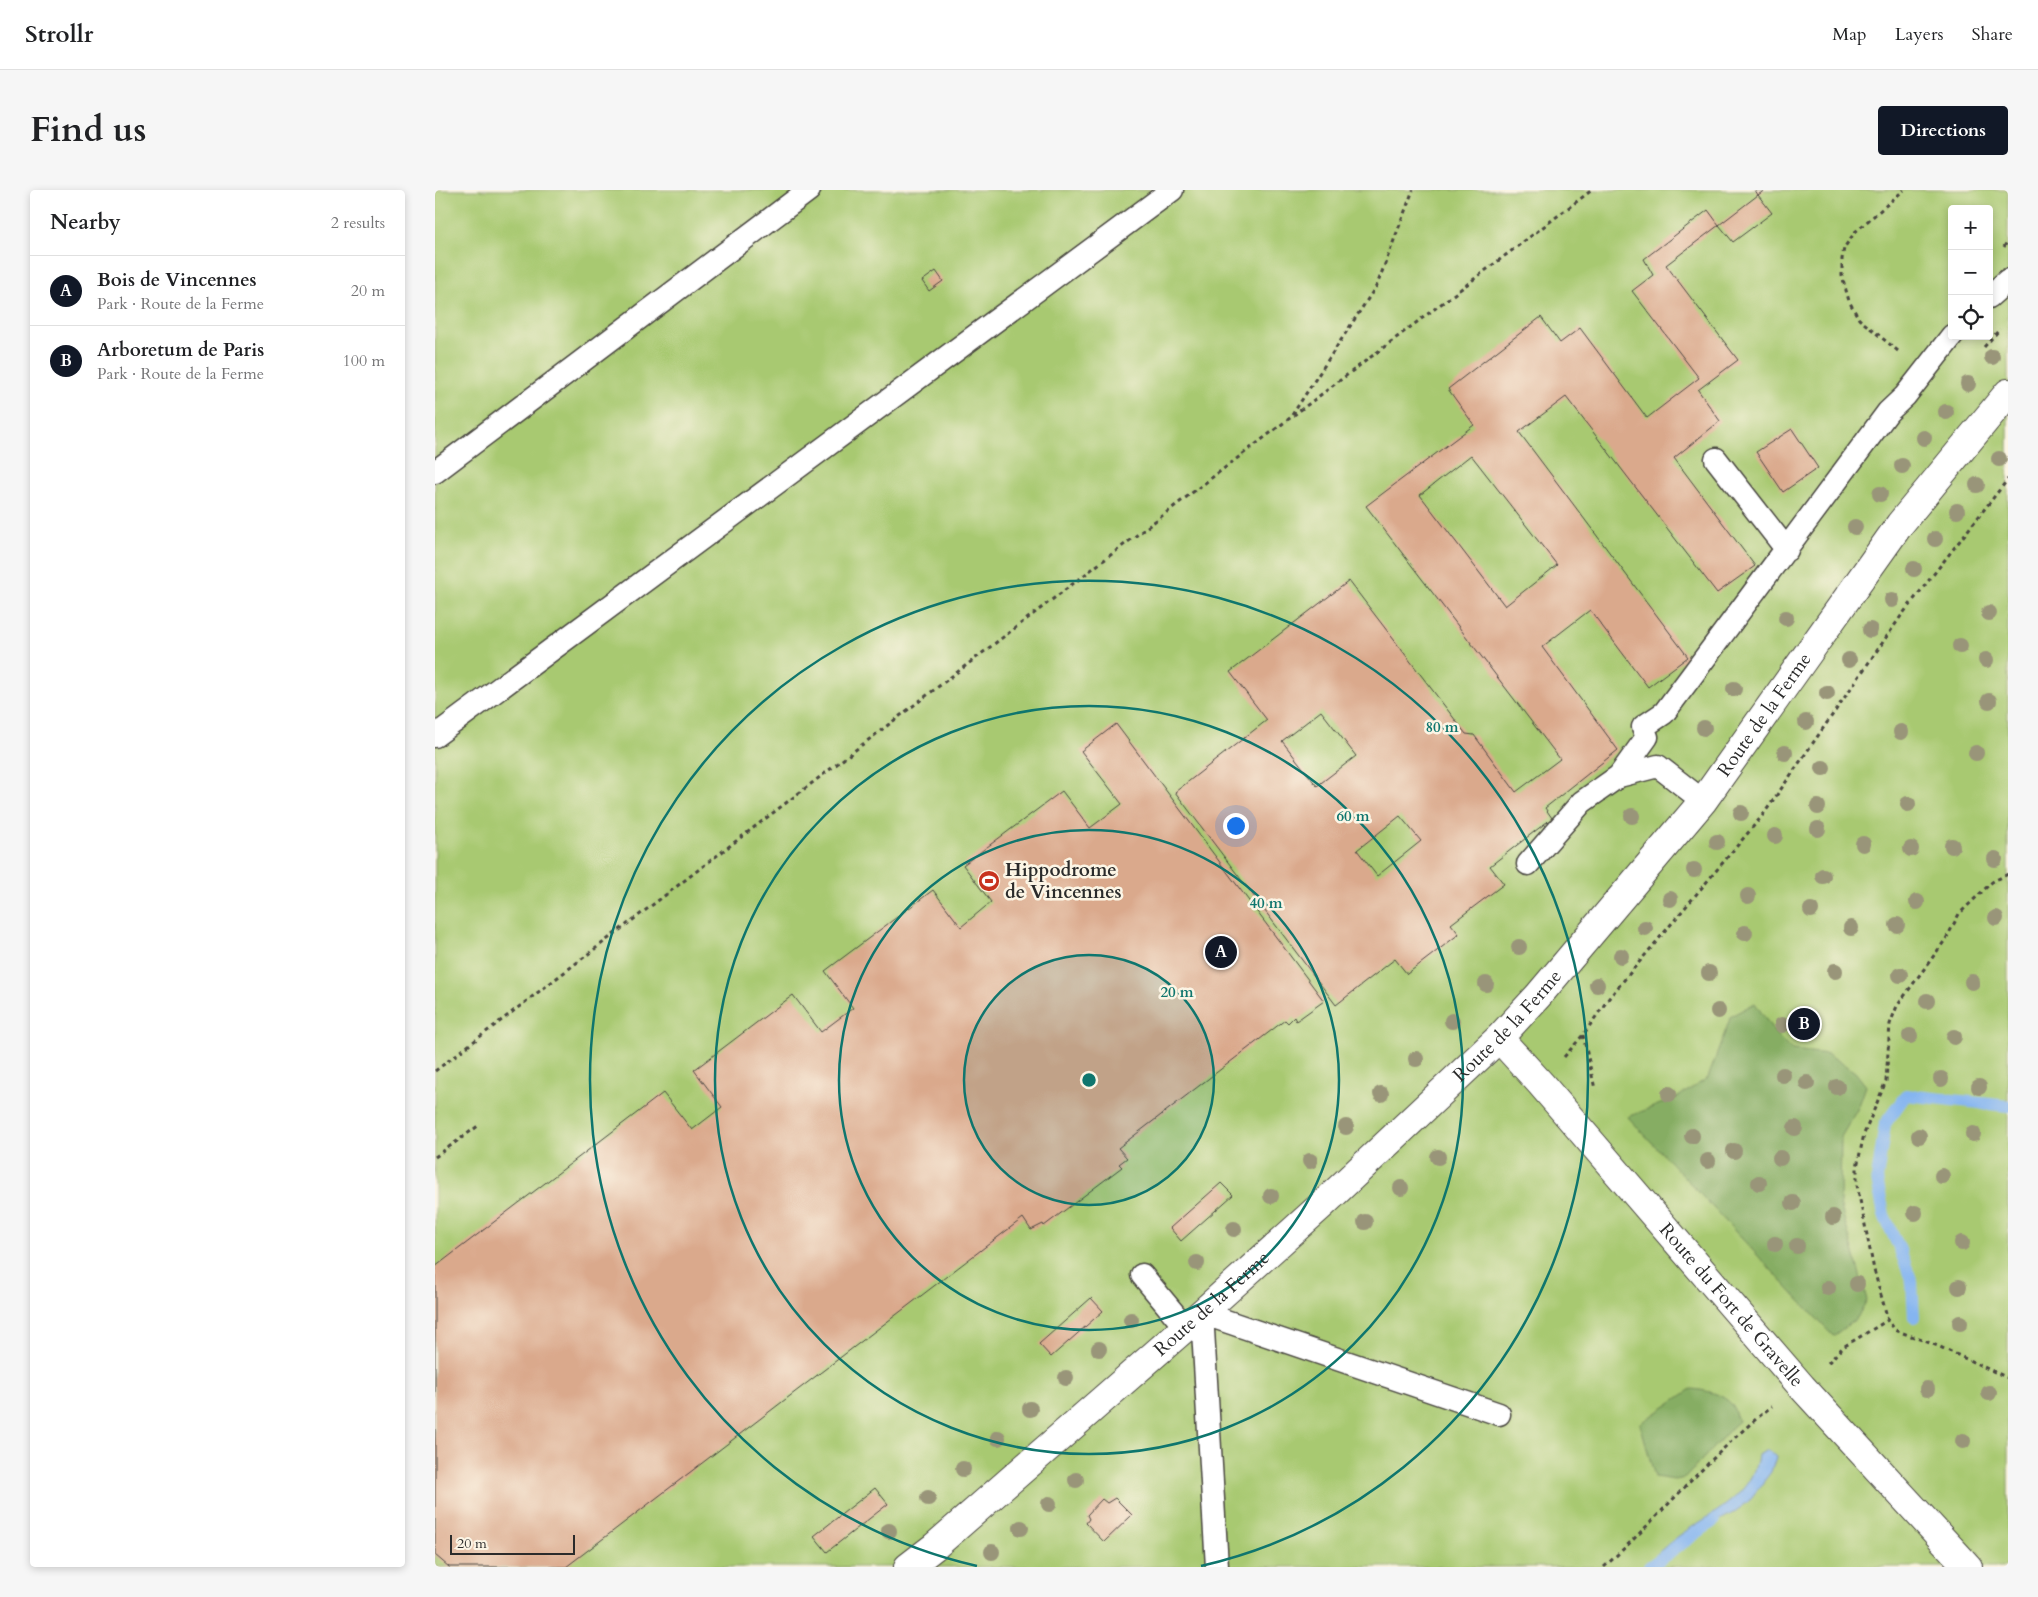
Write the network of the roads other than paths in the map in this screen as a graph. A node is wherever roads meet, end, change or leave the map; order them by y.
1 (809, 190) edge
2 (1172, 190) edge
3 (2008, 280) edge
4 (1992, 295) edge
5 (1949, 340) edge
6 (2008, 393) edge
7 (1716, 459) dead end
8 (435, 472) edge
9 (1787, 550) junction
10 (435, 736) edge
11 (1619, 776) junction
12 (1703, 801) junction
13 (1528, 864) dead end
14 (1499, 1038) junction
15 (1142, 1275) dead end
16 (1194, 1320) junction
17 (1499, 1414) dead end
18 (908, 1567) edge
19 (1217, 1567) edge
20 (1968, 1567) edge

1 - 8 lane
2 - 10 lane
3 - 4 lane
5 - 9 lane
6 - 12 street, Route de la Ferme
7 - 9 lane
9 - 11 lane
11 - 12 lane
11 - 13 lane
12 - 14 street, Route de la Ferme
14 - 16 street, Route de la Ferme
14 - 20 street, Route du Fort de Gravelle
15 - 16 lane
16 - 17 lane
16 - 18 street, Route de la Ferme
16 - 19 lane

